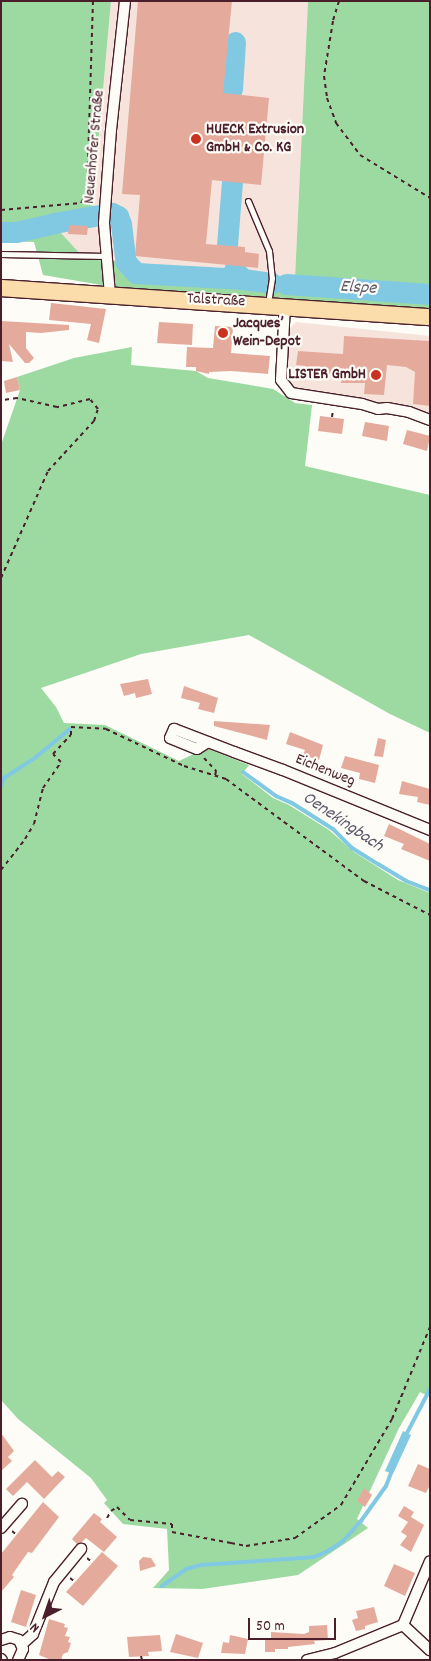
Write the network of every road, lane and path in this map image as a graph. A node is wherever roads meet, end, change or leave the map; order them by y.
1 (93, 1) edge
2 (125, 1) edge
3 (340, 1) edge
4 (106, 186) junction
5 (87, 193) junction
6 (430, 198) edge
7 (248, 201) dead end
8 (1, 210) edge
9 (1, 254) edge
10 (106, 256) junction
11 (1, 288) edge
12 (110, 295) junction
13 (268, 304) junction
14 (285, 306) junction
15 (430, 317) edge
16 (4, 400) dead end
17 (333, 408) dead end
18 (332, 417) dead end
19 (430, 420) edge
20 (1, 578) edge
21 (208, 742) junction
22 (197, 749) junction
23 (215, 776) junction
24 (430, 830) edge
25 (1, 870) edge
26 (430, 915) edge
27 (430, 1327) edge
28 (22, 1504) dead end
29 (107, 1518) dead end
30 (1, 1528) edge
31 (81, 1549) dead end
32 (430, 1561) edge
33 (403, 1625) junction
34 (1, 1640) edge
35 (22, 1644) junction
36 (430, 1650) edge
37 (141, 1656) dead end
38 (18, 1660) edge
39 (142, 1660) edge
40 (307, 1660) edge

1 - 5 path
2 - 4 street, Neuenhofer Straße
3 - 6 path
4 - 5 path
4 - 10 street, Neuenhofer Straße
5 - 8 path
7 - 13 lane
9 - 10 lane
10 - 12 street, Neuenhofer Straße
11 - 12 main road, Talstraße
12 - 13 main road, Talstraße
13 - 14 main road, Talstraße
14 - 15 main road, Talstraße
14 - 19 street
16 - 20 path
17 - 18 path
21 - 22 street
21 - 22 street, Eichenweg
21 - 24 street, Eichenweg
22 - 23 path
23 - 25 path
23 - 26 path
27 - 29 path
28 - 30 street
31 - 35 street
32 - 33 street
33 - 36 street
33 - 40 street
34 - 35 street
35 - 38 street
37 - 39 path

